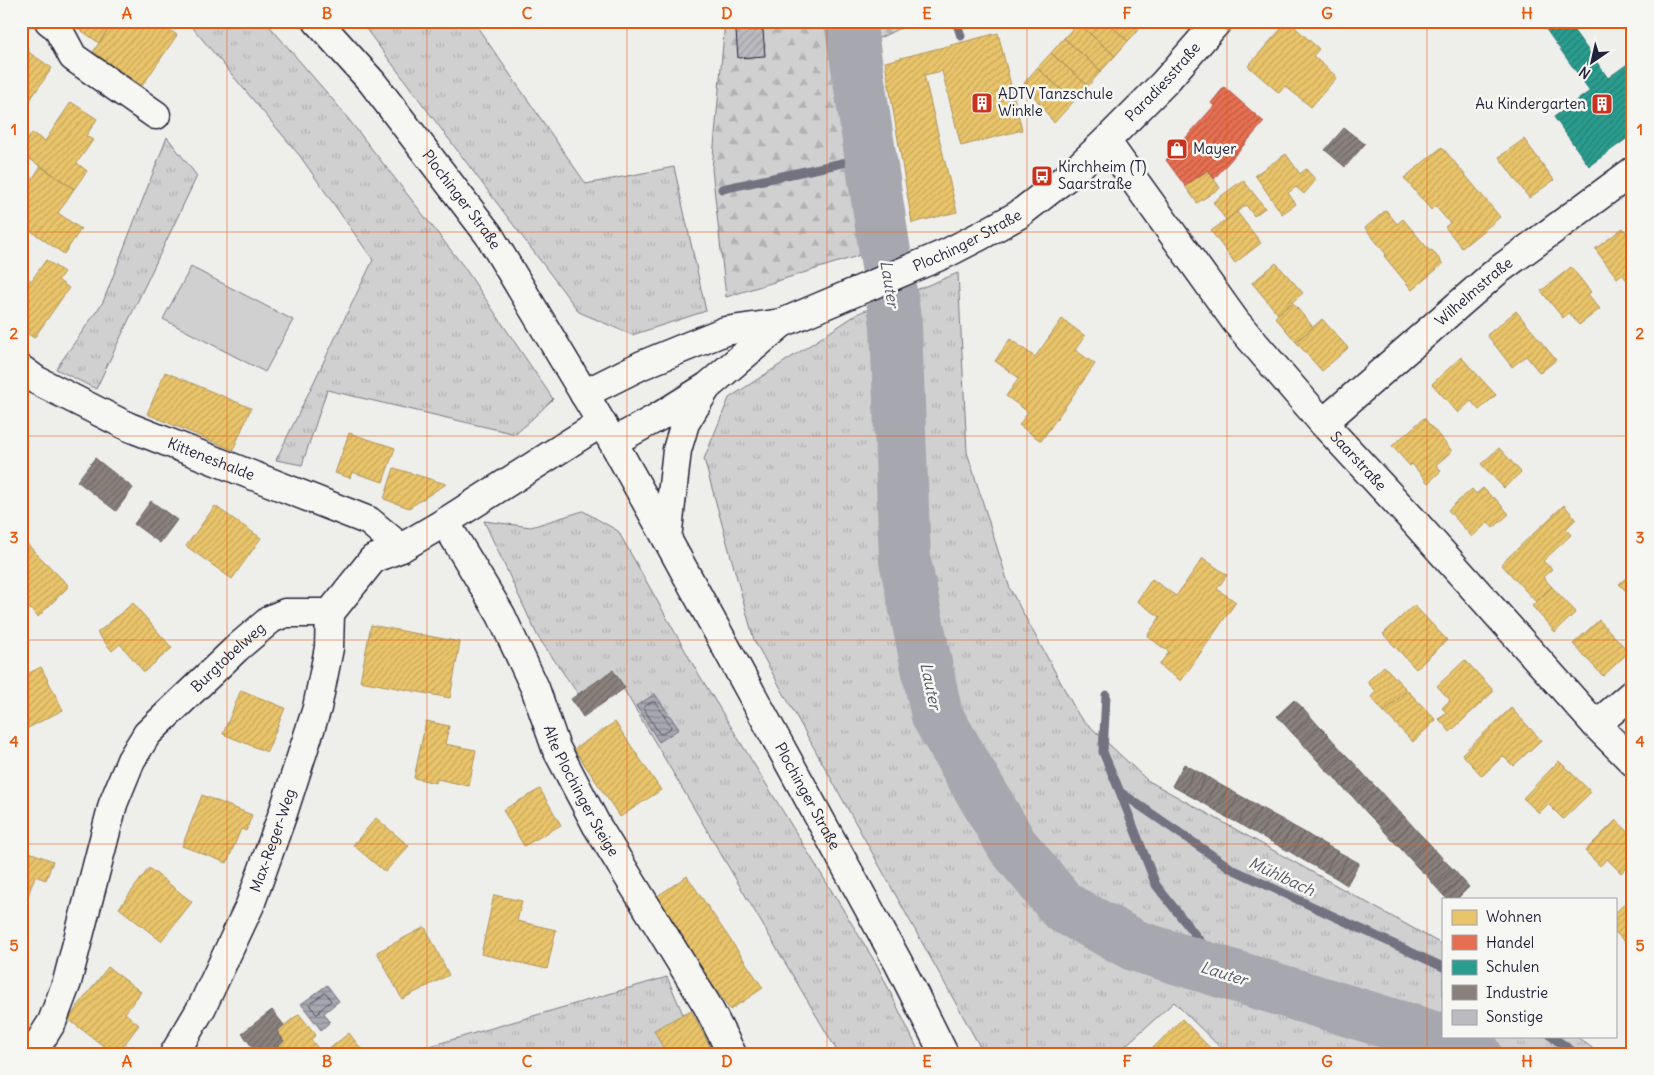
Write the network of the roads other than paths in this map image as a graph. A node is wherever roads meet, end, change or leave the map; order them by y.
1 (49, 21) edge
2 (317, 21) edge
3 (1218, 21) edge
4 (156, 115) dead end
5 (1106, 141) junction
6 (1633, 171) edge
7 (782, 323) junction
8 (21, 370) edge
9 (708, 386) junction
10 (584, 394) junction
11 (1323, 423) junction
12 (607, 433) junction
13 (445, 522) junction
14 (667, 539) junction
15 (401, 548) junction
16 (330, 613) junction
17 (1633, 692) edge
18 (1596, 725) junction
19 (1633, 762) edge
20 (32, 1054) edge
21 (174, 1054) edge
22 (732, 1054) edge
23 (944, 1054) edge

1 - 4 street
2 - 10 street, Plochinger Straße
3 - 5 street, Paradiesstraße
5 - 7 street, Plochinger Straße
5 - 11 street, Saarstraße
6 - 11 street, Wilhelmstraße
7 - 9 street, Plochinger Straße
7 - 10 street, Plochinger Straße
8 - 15 street, Kitteneshalde
9 - 12 street, Plochinger Straße
9 - 14 street, Plochinger Straße
10 - 12 street, Plochinger Straße
11 - 18 street, Saarstraße
12 - 13 street
12 - 14 street, Plochinger Straße
13 - 15 street
13 - 22 street, Alte Plochinger Steige
14 - 23 street, Plochinger Straße
15 - 16 street
16 - 20 street, Burgtobelweg
16 - 21 street, Max-Reger-Weg
17 - 18 street
18 - 19 street, Saarstraße

